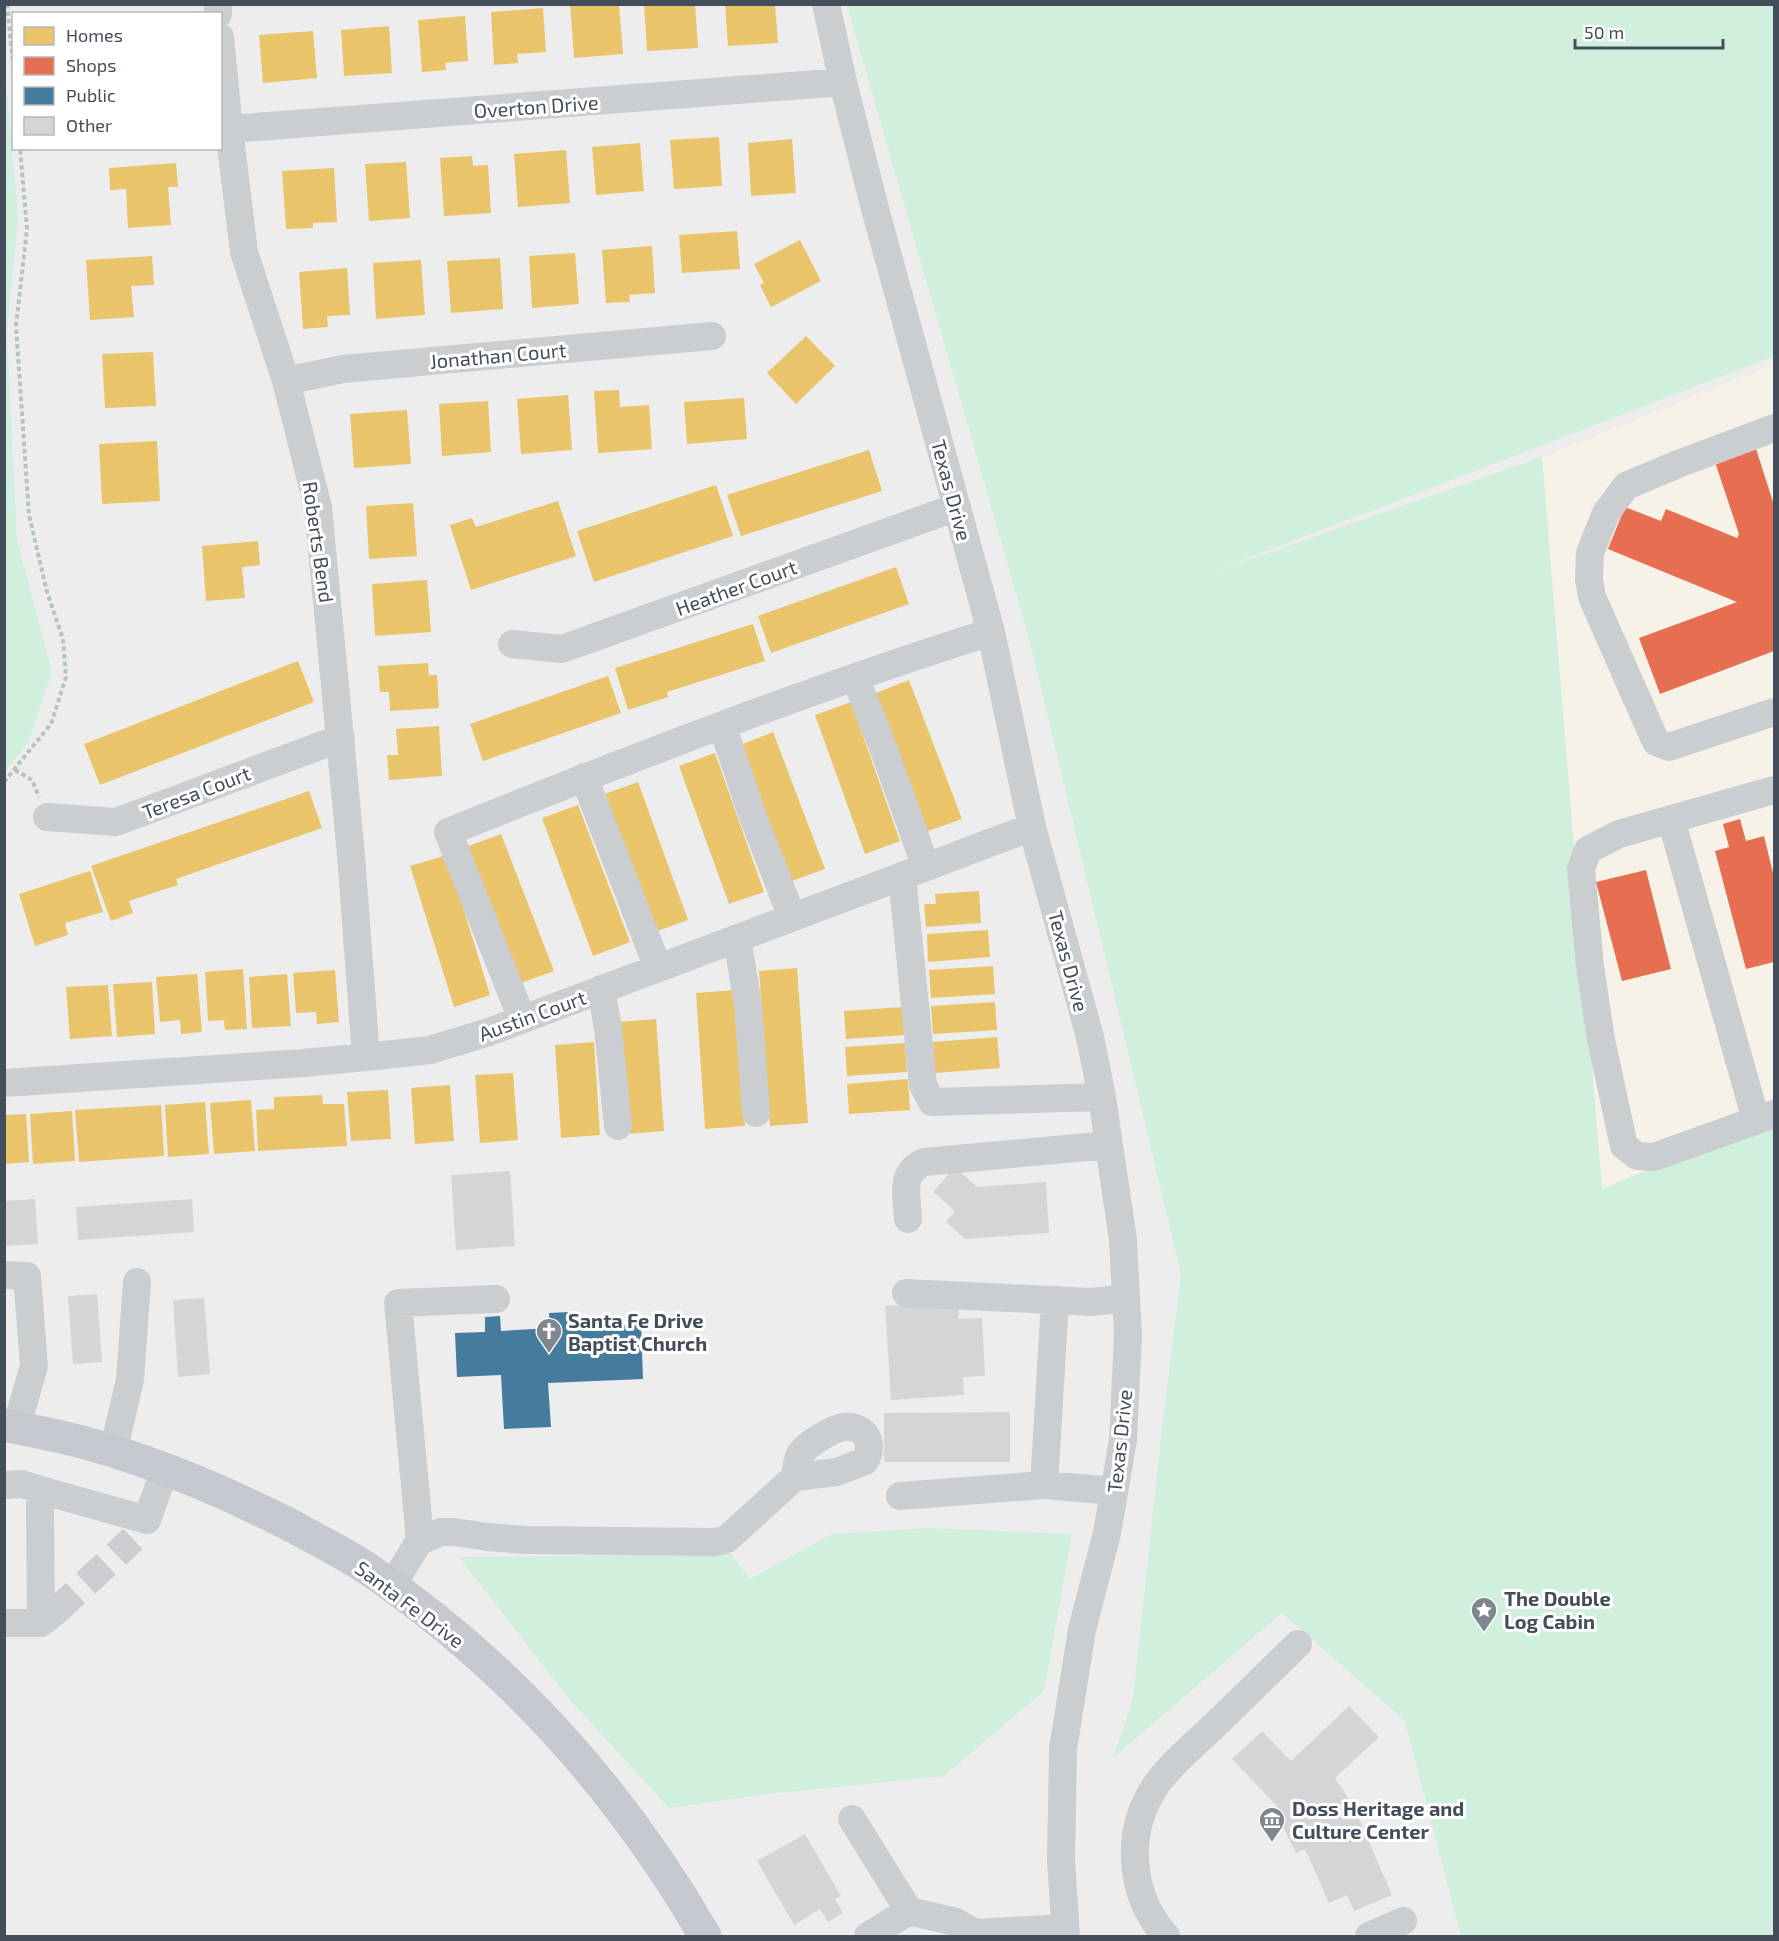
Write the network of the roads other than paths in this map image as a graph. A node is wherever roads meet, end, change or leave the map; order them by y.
1 (826, 4) edge
2 (222, 57) edge
3 (843, 82) junction
4 (229, 129) junction
5 (712, 336) dead end
6 (286, 381) junction
7 (1774, 428) edge
8 (957, 507) junction
9 (991, 632) junction
10 (512, 644) dead end
11 (855, 677) junction
12 (1774, 712) edge
13 (722, 725) junction
14 (341, 738) junction
15 (584, 777) junction
16 (1774, 790) edge
17 (47, 817) road end
18 (1671, 819) junction
19 (1032, 827) junction
20 (914, 871) junction
21 (792, 917) junction
22 (737, 938) junction
23 (658, 968) junction
24 (600, 989) junction
25 (522, 1019) junction
26 (366, 1057) junction
27 (4, 1083) edge
28 (1102, 1097) junction
29 (756, 1113) dead end
30 (1765, 1117) edge
31 (618, 1126) dead end
32 (1109, 1144) junction
33 (908, 1219) dead end
34 (4, 1275) edge
35 (136, 1282) dead end
36 (906, 1293) dead end
37 (1126, 1298) junction
38 (496, 1299) dead end
39 (1055, 1301) junction
40 (10, 1427) edge
41 (113, 1452) junction
42 (165, 1469) junction
43 (795, 1477) dead end
44 (4, 1485) edge
45 (1044, 1485) junction
46 (44, 1491) junction
47 (1114, 1491) junction
48 (900, 1496) dead end
49 (420, 1541) junction
50 (392, 1587) junction
51 (4, 1623) edge
52 (1298, 1644) dead end
53 (852, 1819) dead end
54 (909, 1911) junction
55 (1403, 1921) dead end
56 (1066, 1932) edge
57 (705, 1936) edge
58 (868, 1936) edge
59 (1166, 1936) edge
60 (1369, 1936) edge

1 - 3 street, Texas Drive
2 - 4 street, Roberts Bend
3 - 4 street, Overton Drive
3 - 8 street, Texas Drive
4 - 6 street, Roberts Bend
5 - 6 street, Jonathan Court
6 - 14 street, Roberts Bend
7 - 12 street
8 - 9 street, Texas Drive
8 - 10 street, Heather Court
9 - 11 street
9 - 19 street, Texas Drive
11 - 13 street
11 - 20 street
13 - 15 street
13 - 21 street
14 - 17 street, Teresa Court
14 - 26 street, Roberts Bend
15 - 23 street
15 - 25 street
16 - 18 street
18 - 30 street
18 - 30 street
19 - 20 street, Austin Court
19 - 28 street, Texas Drive
20 - 21 street, Austin Court
20 - 28 street
21 - 22 street, Austin Court
22 - 23 street, Austin Court
22 - 29 street
23 - 24 street, Austin Court
24 - 25 street, Austin Court
24 - 31 street
25 - 26 street, Austin Court
26 - 27 street, Austin Court
28 - 32 street, Texas Drive
32 - 33 street
32 - 37 street, Texas Drive
34 - 40 street
35 - 41 street
36 - 39 street
37 - 39 street
37 - 47 street, Texas Drive
38 - 49 street
39 - 45 street
40 - 41 main road, Santa Fe Drive
41 - 42 main road, Santa Fe Drive
42 - 46 street
42 - 50 main road, Santa Fe Drive
43 - 49 street
44 - 46 street
45 - 47 street
45 - 48 street
46 - 51 street
47 - 56 street, Texas Drive
49 - 50 street
50 - 57 main road, Santa Fe Drive
52 - 59 street
53 - 54 street
54 - 56 street
54 - 58 street
55 - 60 street

